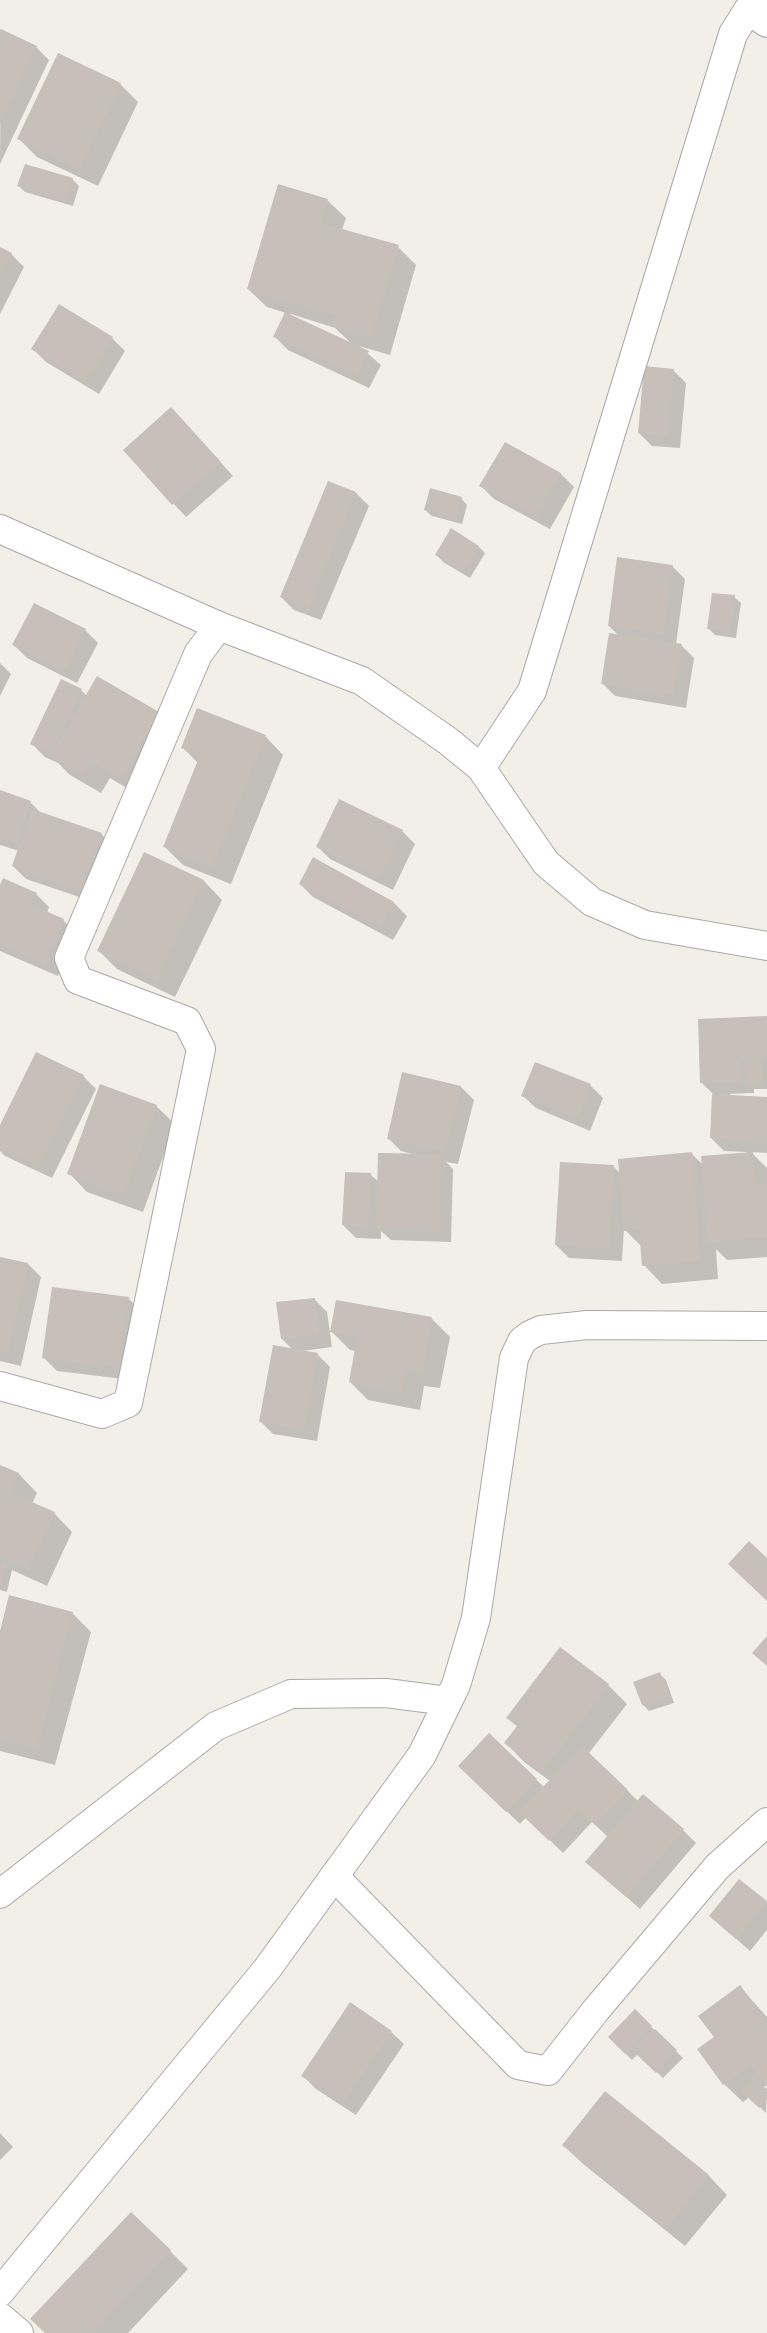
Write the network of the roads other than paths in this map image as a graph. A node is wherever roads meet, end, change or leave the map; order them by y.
1 (758, 11) edge
2 (0, 529) edge
3 (219, 626) junction
4 (481, 768) junction
5 (767, 946) edge
6 (767, 1326) edge
7 (0, 1386) edge
8 (448, 1701) junction
9 (767, 1822) edge
10 (334, 1876) junction
11 (0, 1894) edge
12 (0, 2292) edge
13 (0, 2317) edge
14 (19, 2333) edge

1 - 4 street
2 - 3 street
3 - 4 street
3 - 7 street
4 - 5 street
6 - 8 street
8 - 10 street
8 - 11 street
9 - 10 street
10 - 12 street
13 - 14 street

